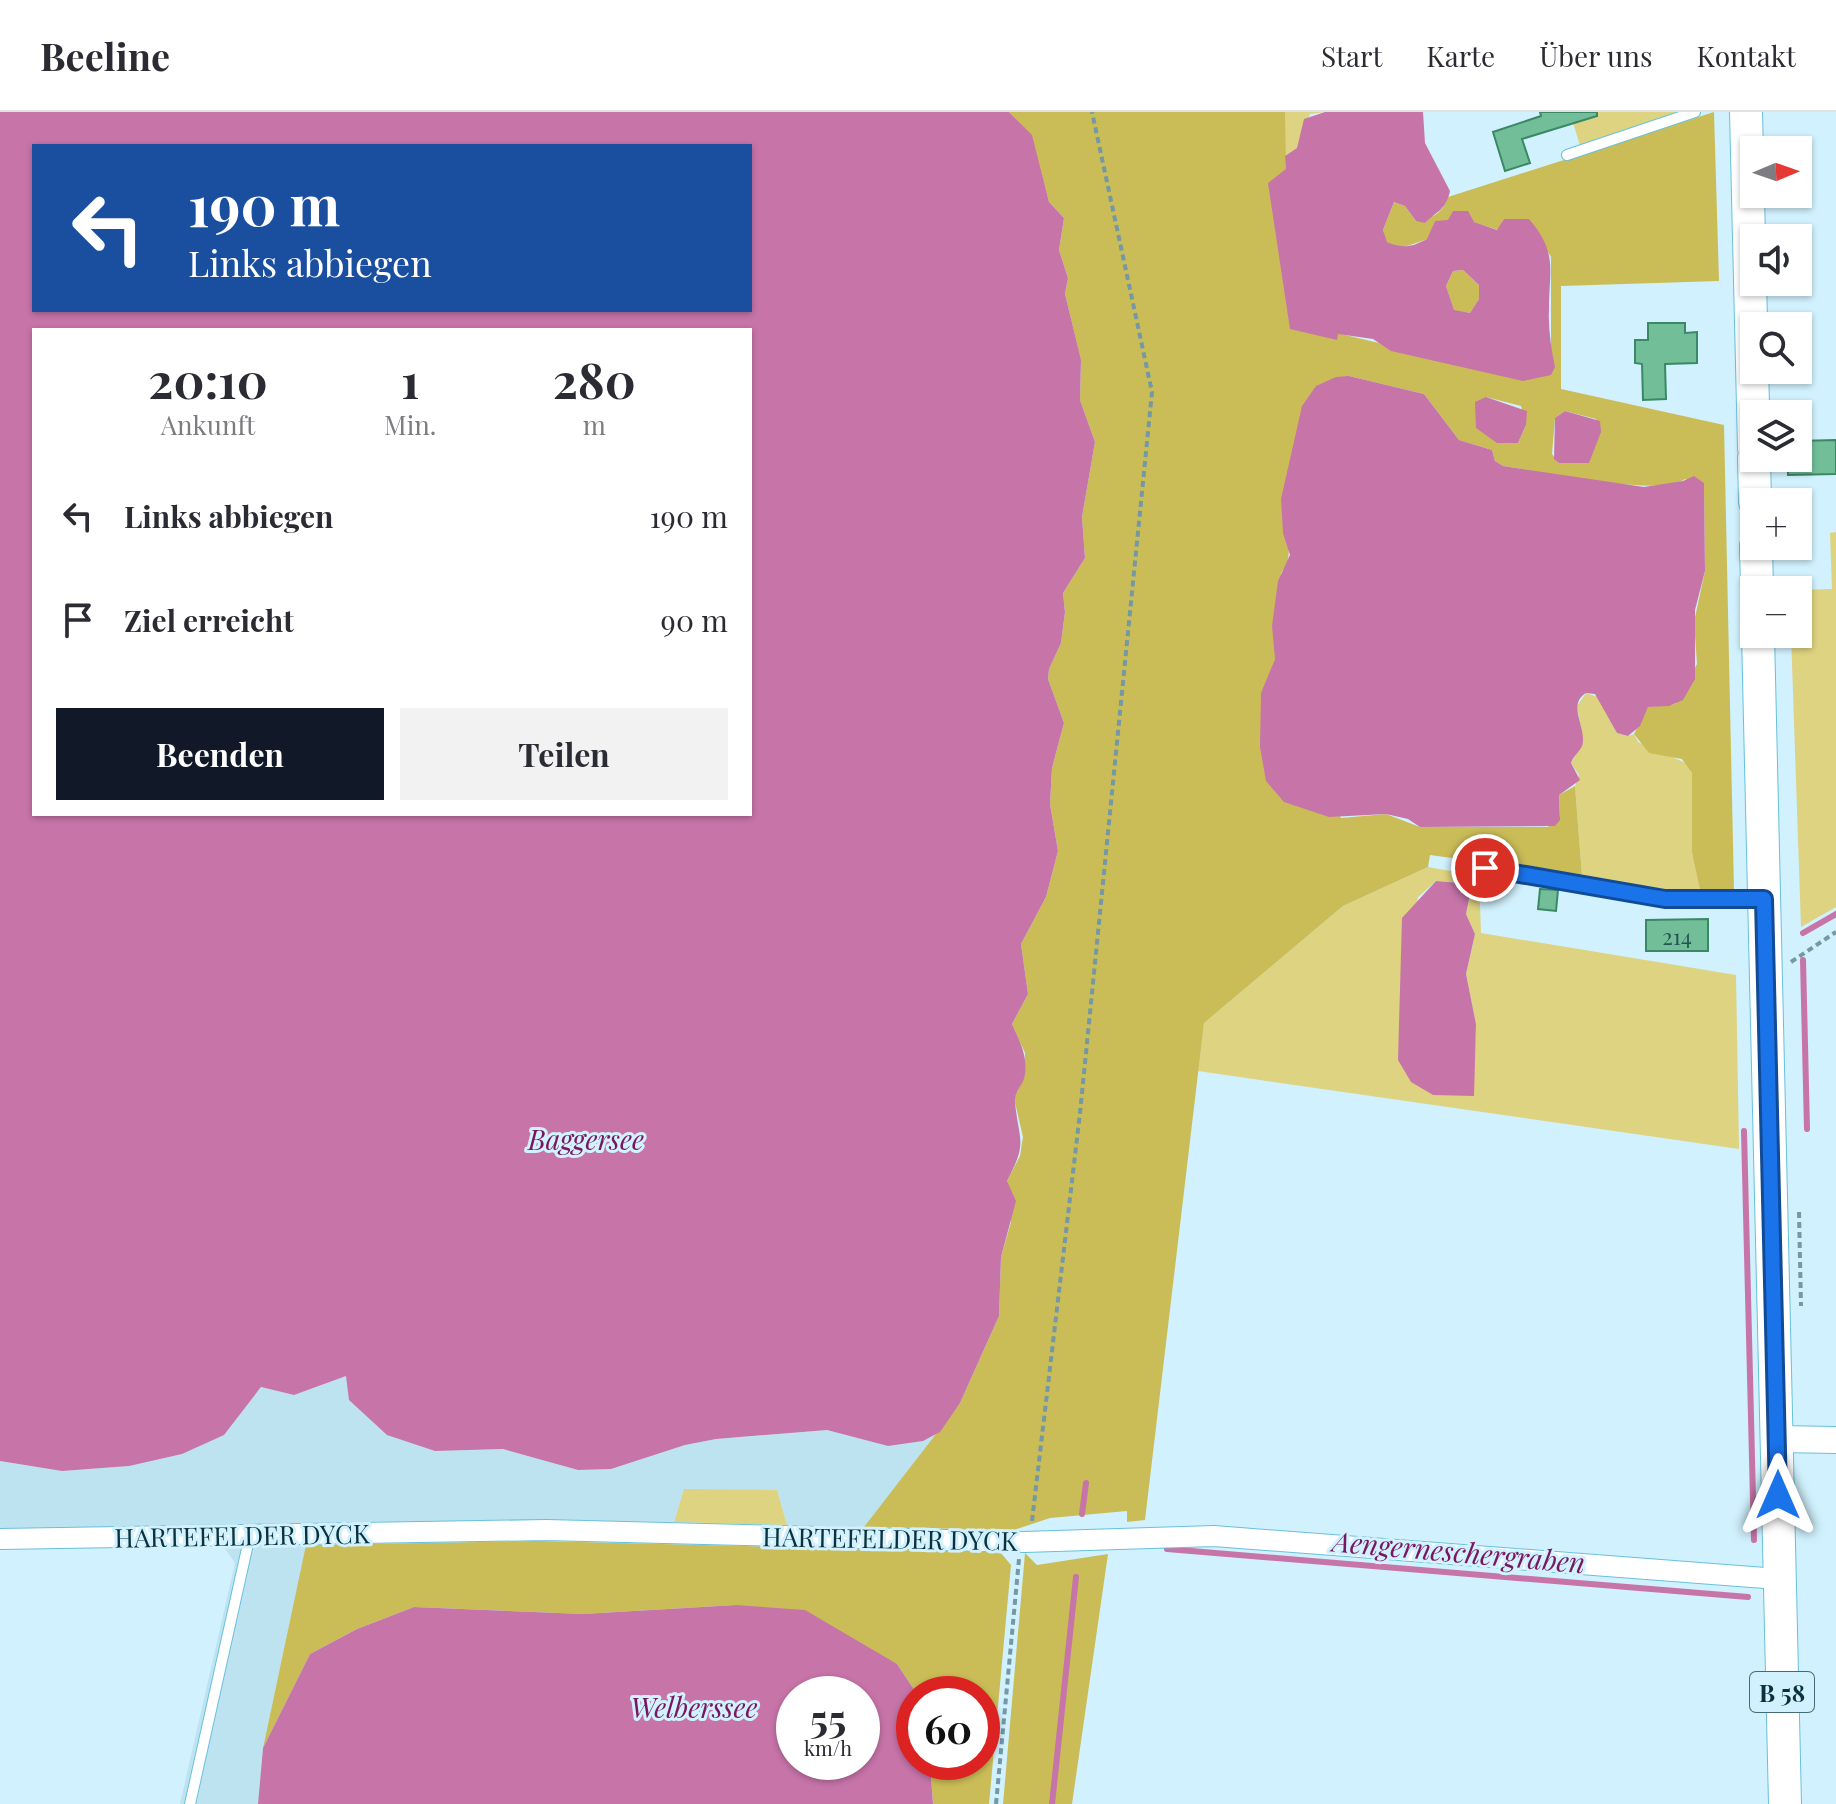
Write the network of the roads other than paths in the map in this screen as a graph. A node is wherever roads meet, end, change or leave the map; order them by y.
1 (1695, 112) edge
2 (1746, 112) edge
3 (1567, 155) dead end
4 (1753, 400) edge
5 (1758, 648) edge
6 (1485, 868) dead end
7 (1764, 899) junction
8 (1778, 1439) junction
9 (1836, 1440) edge
10 (250, 1535) junction
11 (0, 1539) edge
12 (1778, 1579) junction
13 (190, 1804) edge
14 (1785, 1804) edge

1 - 3 lane
2 - 4 main road
5 - 7 main road, B 58
6 - 7 lane
7 - 8 main road, B 58
8 - 9 street
8 - 12 main road, B 58
10 - 11 street, HARTEFELDER DYCK
10 - 12 street, HARTEFELDER DYCK
10 - 13 lane
12 - 14 main road, B 58

